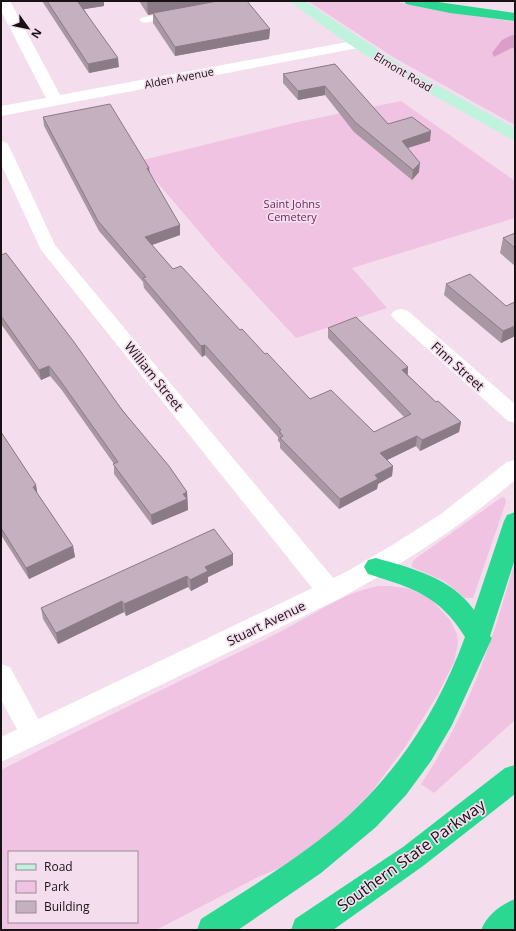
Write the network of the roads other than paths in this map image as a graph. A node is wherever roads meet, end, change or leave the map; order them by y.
1 (3, 1) edge
2 (296, 1) edge
3 (410, 1) edge
4 (461, 1) edge
5 (515, 8) edge
6 (182, 12) edge
7 (515, 18) edge
8 (144, 20) dead end
9 (358, 44) junction
10 (55, 101) junction
11 (1, 111) edge
12 (515, 135) edge
13 (1, 146) edge
14 (401, 315) dead end
15 (515, 416) edge
16 (515, 468) edge
17 (515, 521) edge
18 (376, 567) junction
19 (330, 592) junction
20 (479, 638) junction
21 (1, 675) edge
22 (33, 734) junction
23 (1, 750) edge
24 (515, 776) edge
25 (515, 914) edge
26 (212, 930) edge
27 (306, 930) edge
28 (496, 930) edge

1 - 10 street
2 - 9 main road, Elmont Road
3 - 7 highway
4 - 5 highway
6 - 8 lane
9 - 10 street, Alden Avenue
9 - 12 main road, Elmont Road
10 - 11 street, Alden Avenue
13 - 19 street, William Street
14 - 15 street, Finn Street
16 - 18 street, Stuart Avenue
17 - 20 highway
18 - 19 street, Stuart Avenue
18 - 20 highway
19 - 22 street, Stuart Avenue
20 - 26 highway
21 - 22 street
22 - 23 street, Stuart Avenue
24 - 27 highway, Southern State Parkway
25 - 28 highway

